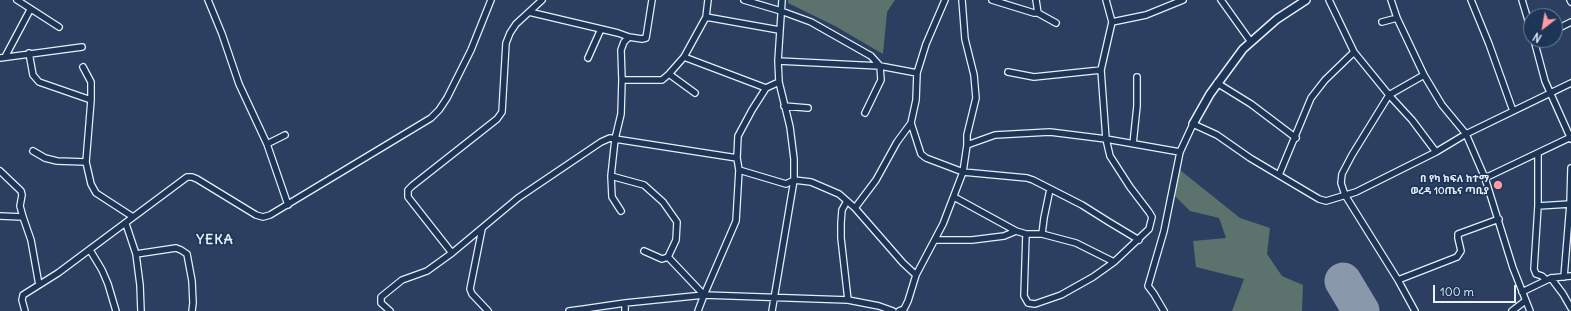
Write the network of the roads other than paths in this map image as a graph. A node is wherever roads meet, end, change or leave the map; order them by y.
1 (17, 0) edge
2 (208, 0) edge
3 (491, 0) edge
4 (542, 0) edge
5 (652, 0) edge
6 (708, 0) edge
7 (744, 0) edge
8 (782, 0) edge
9 (945, 0) edge
10 (962, 0) edge
11 (992, 0) edge
12 (1036, 0) edge
13 (1106, 0) edge
14 (1183, 0) edge
15 (1220, 0) edge
16 (1306, 0) edge
17 (1329, 0) edge
18 (1391, 0) edge
19 (1471, 0) edge
20 (30, 10) junction
21 (780, 11) junction
22 (529, 12) junction
23 (1038, 13) junction
24 (706, 17) junction
25 (1398, 18) junction
26 (1112, 22) junction
27 (1382, 22) dead end
28 (1056, 23) dead end
29 (59, 27) dead end
30 (601, 29) junction
31 (779, 30) junction
32 (629, 37) junction
33 (1251, 42) junction
34 (82, 46) dead end
35 (1536, 48) edge
36 (1354, 52) junction
37 (29, 53) junction
38 (3, 57) edge
39 (684, 57) junction
40 (588, 58) dead end
41 (778, 61) junction
42 (880, 66) junction
43 (83, 67) dead end
44 (1101, 70) junction
45 (1008, 72) dead end
46 (917, 73) junction
47 (669, 74) junction
48 (1424, 75) junction
49 (1137, 77) dead end
50 (622, 80) junction
51 (779, 82) junction
52 (1218, 83) junction
53 (1571, 83) edge
54 (766, 88) junction
55 (695, 93) dead end
56 (1550, 94) junction
57 (1389, 95) junction
58 (91, 100) junction
59 (784, 106) junction
60 (808, 108) dead end
61 (1513, 111) junction
62 (865, 113) dead end
63 (911, 123) junction
64 (1193, 124) junction
65 (1466, 134) junction
66 (285, 135) dead end
67 (1296, 138) junction
68 (1571, 138) edge
69 (615, 139) junction
70 (1106, 139) junction
71 (267, 144) junction
72 (1133, 144) junction
73 (967, 145) junction
74 (33, 151) dead end
75 (1180, 152) junction
76 (1436, 152) junction
77 (1538, 153) junction
78 (737, 158) junction
79 (86, 162) junction
80 (1571, 168) edge
81 (739, 170) junction
82 (0, 171) edge
83 (963, 172) junction
84 (1280, 175) junction
85 (611, 176) junction
86 (1485, 178) junction
87 (794, 180) junction
88 (1050, 189) junction
89 (1345, 195) junction
90 (954, 197) junction
91 (847, 201) junction
92 (1570, 204) edge
93 (288, 205) junction
94 (1538, 206) junction
95 (855, 208) junction
96 (621, 211) dead end
97 (0, 216) edge
98 (23, 217) junction
99 (133, 218) junction
100 (1498, 219) junction
101 (126, 224) junction
102 (482, 228) junction
103 (1016, 231) junction
104 (1026, 234) junction
105 (1042, 234) junction
106 (935, 240) junction
107 (1139, 240) junction
108 (90, 250) junction
109 (644, 251) dead end
110 (452, 253) junction
111 (136, 254) junction
112 (668, 257) junction
113 (1114, 262) junction
114 (916, 275) junction
115 (1571, 276) edge
116 (1564, 277) junction
117 (1548, 279) junction
118 (1398, 280) junction
119 (39, 285) junction
120 (1522, 292) junction
121 (704, 295) junction
122 (774, 298) junction
123 (848, 300) junction
124 (1525, 301) junction
125 (625, 303) junction
126 (1571, 308) edge
127 (486, 310) edge
128 (584, 310) edge
129 (25, 311) edge
130 (116, 311) edge
131 (141, 311) edge
132 (192, 311) edge
133 (390, 311) edge
134 (569, 311) edge
135 (625, 311) edge
136 (698, 311) edge
137 (772, 311) edge
138 (893, 311) edge
139 (900, 311) edge
140 (1164, 311) edge
141 (1415, 311) edge
142 (1512, 311) edge
143 (1530, 311) edge

1 - 20 street
2 - 71 street
3 - 93 street
4 - 22 street
5 - 32 street
6 - 24 street
7 - 21 street
8 - 21 street
9 - 46 street
10 - 73 street
11 - 23 street
12 - 23 street
13 - 26 street
14 - 26 street
15 - 33 street
16 - 33 main road
17 - 36 street
18 - 25 street
19 - 61 street
20 - 29 street
20 - 38 street
21 - 31 street
21 - 42 street
22 - 30 street
22 - 110 street
23 - 28 street
24 - 31 street
24 - 39 street
25 - 27 street
25 - 48 street
26 - 44 street
30 - 32 street
30 - 40 street
31 - 41 street
32 - 50 street
33 - 52 main road
34 - 37 street
35 - 56 street
36 - 57 street
36 - 67 street
37 - 38 street
37 - 58 street
39 - 47 street
39 - 54 street
41 - 42 street
41 - 51 street
42 - 46 street
42 - 62 street
43 - 58 street
44 - 45 street
44 - 70 street
46 - 63 street
47 - 50 street
47 - 55 street
48 - 57 street
48 - 65 street
49 - 72 street
50 - 69 street
51 - 54 street
51 - 59 street
52 - 64 main road
52 - 67 street
53 - 56 street
54 - 78 street
56 - 61 street
56 - 68 street
57 - 76 street
57 - 89 street
58 - 79 street
59 - 60 street
59 - 87 street
61 - 65 street
63 - 83 street
63 - 95 street
64 - 75 street
64 - 84 street
65 - 76 street
65 - 86 street
66 - 71 street
67 - 84 street
68 - 77 street
69 - 78 street
69 - 85 street
69 - 102 street
70 - 72 street
70 - 73 street
70 - 107 street
71 - 93 street
72 - 75 street
73 - 83 street
74 - 79 street
75 - 140 street
76 - 89 street
77 - 86 street
77 - 94 street
78 - 81 street
79 - 99 street
80 - 92 street
81 - 87 street
81 - 121 street
82 - 98 street
83 - 88 street
83 - 90 street
84 - 89 street
85 - 96 street
85 - 112 street
86 - 100 street
87 - 91 street
87 - 122 street
88 - 105 street
88 - 107 street
89 - 118 street
90 - 103 street
90 - 106 street
91 - 95 street
91 - 123 street
92 - 94 street
92 - 116 street
93 - 99 street
94 - 117 street
95 - 114 street
97 - 98 street
98 - 119 street
99 - 101 street
100 - 118 street
100 - 120 street
101 - 108 street
101 - 111 street
102 - 110 street
102 - 127 street
103 - 104 street
103 - 106 street
104 - 105 street
104 - 113 street
105 - 113 street
106 - 114 street
107 - 113 street
108 - 119 street
108 - 130 street
109 - 112 street
110 - 133 street
111 - 131 street
111 - 132 street
112 - 121 street
114 - 139 street
115 - 116 street
116 - 117 street
117 - 120 street
117 - 126 street
118 - 141 street
119 - 129 street
120 - 124 street
121 - 122 street
121 - 125 street
121 - 136 street
122 - 123 street
122 - 137 street
123 - 138 street
124 - 142 street
124 - 143 street
125 - 128 street
125 - 135 street
128 - 134 street

